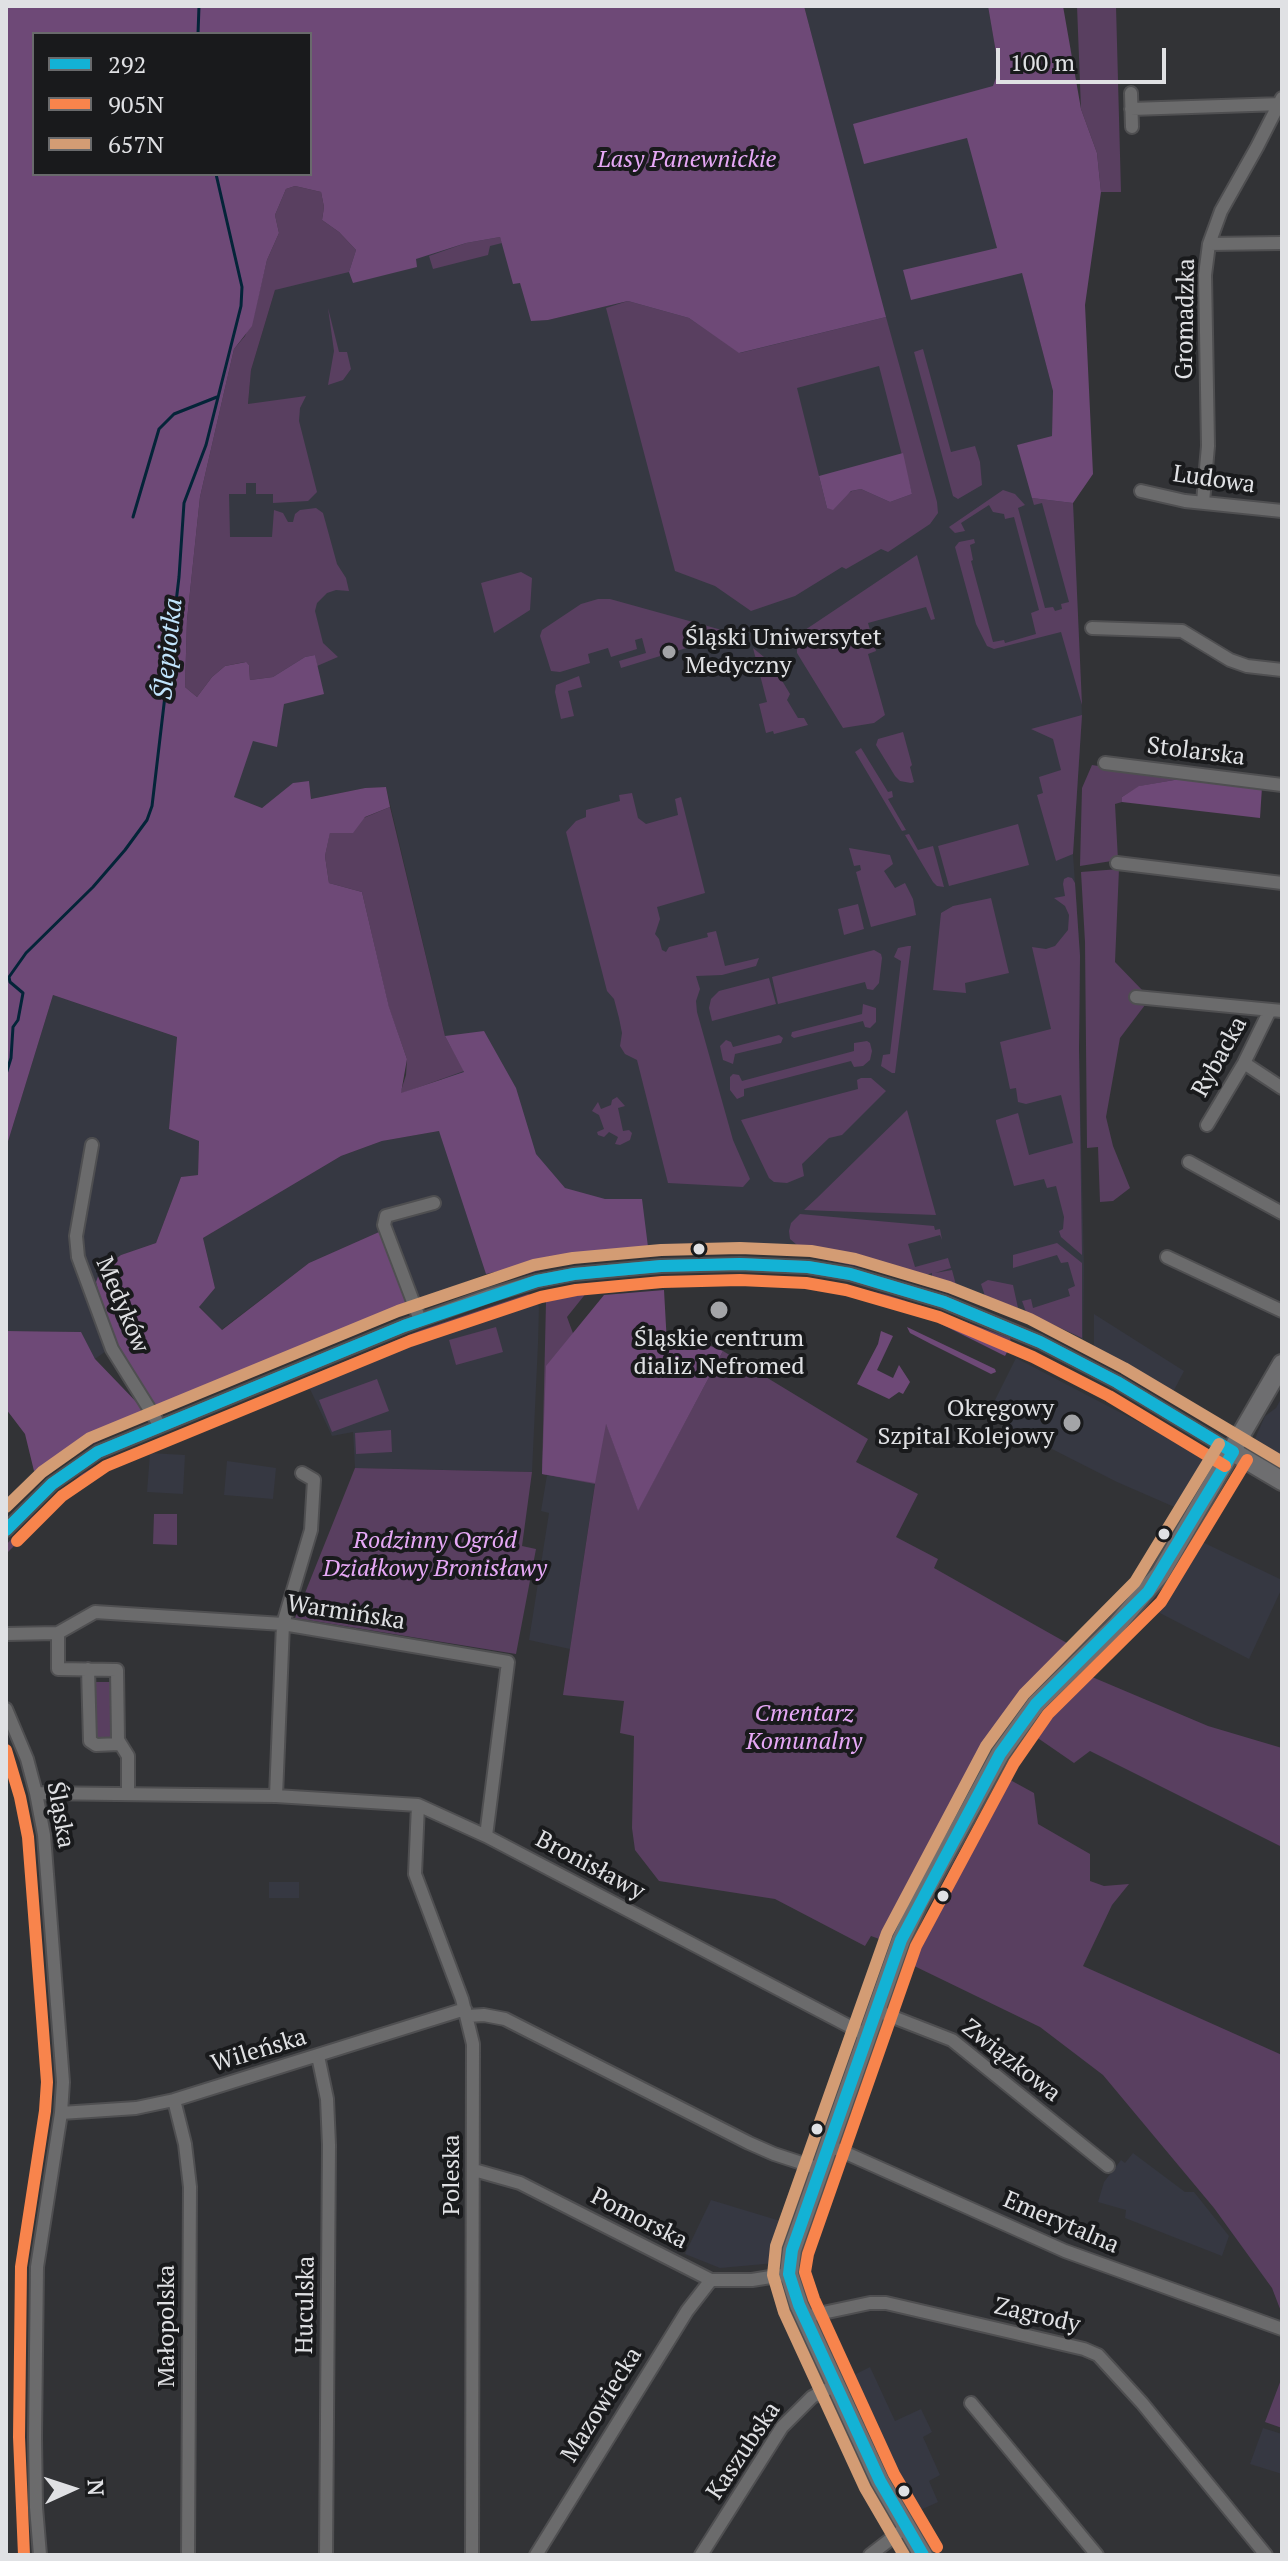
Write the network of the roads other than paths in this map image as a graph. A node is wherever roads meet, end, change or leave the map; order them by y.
1 (1131, 93) dead end
2 (1281, 102) edge
3 (1131, 109) junction
4 (1132, 127) dead end
5 (1282, 243) edge
6 (1209, 244) junction
7 (1141, 491) dead end
8 (1203, 502) junction
9 (1282, 511) edge
10 (1092, 628) dead end
11 (1282, 670) edge
12 (1105, 763) dead end
13 (1282, 785) edge
14 (1117, 863) dead end
15 (1282, 883) edge
16 (1136, 997) dead end
17 (1276, 1010) edge
18 (1244, 1063) junction
19 (1282, 1088) edge
20 (1207, 1125) dead end
21 (92, 1145) dead end
22 (1189, 1162) dead end
23 (434, 1203) dead end
24 (1282, 1213) edge
25 (1167, 1257) dead end
26 (1282, 1311) edge
27 (420, 1320) junction
28 (1282, 1364) edge
29 (160, 1426) junction
30 (1233, 1452) junction
31 (302, 1473) dead end
32 (1282, 1481) edge
33 (6, 1530) edge
34 (283, 1624) junction
35 (58, 1633) junction
36 (6, 1634) edge
37 (88, 1669) junction
38 (6, 1709) edge
39 (119, 1744) junction
40 (36, 1793) junction
41 (128, 1793) junction
42 (276, 1796) junction
43 (418, 1805) junction
44 (486, 1836) junction
45 (875, 2010) junction
46 (466, 2012) junction
47 (866, 2035) junction
48 (318, 2056) junction
49 (174, 2100) junction
50 (61, 2113) junction
51 (828, 2145) junction
52 (1108, 2166) dead end
53 (820, 2169) junction
54 (474, 2170) junction
55 (789, 2274) junction
56 (711, 2280) junction
57 (804, 2317) junction
58 (1282, 2329) edge
59 (836, 2385) junction
60 (971, 2403) dead end
61 (905, 2528) junction
62 (40, 2555) edge
63 (188, 2555) edge
64 (326, 2555) edge
65 (472, 2555) edge
66 (536, 2555) edge
67 (701, 2555) edge
68 (870, 2555) edge
69 (923, 2555) edge
70 (1097, 2555) edge
71 (1266, 2555) edge

1 - 3 street
2 - 3 street, Gromadzka
2 - 6 street, Gromadzka
3 - 4 street
5 - 6 street
6 - 8 street, Gromadzka
7 - 8 street, Ludowa
8 - 9 street, Ludowa
10 - 11 street
12 - 13 street, Stolarska
14 - 15 street
16 - 17 street
17 - 18 street, Rybacka
18 - 19 street
18 - 20 street, Rybacka
21 - 29 street, Medyków
22 - 24 street
23 - 27 street
25 - 26 street
27 - 29 street
27 - 30 street
28 - 30 street
29 - 33 street
30 - 32 street
30 - 45 street
31 - 34 street
34 - 35 street, Warmińska
34 - 42 street
34 - 44 street, Warmińska
35 - 36 street, Warmińska
35 - 37 street
37 - 39 street
37 - 39 street
38 - 40 street, Śląska
39 - 41 street
40 - 41 street, Bronisławy
40 - 50 street, Śląska
41 - 42 street, Bronisławy
42 - 43 street, Bronisławy
43 - 44 street, Bronisławy
43 - 46 street, Poleska
44 - 47 street, Bronisławy
45 - 47 street
45 - 52 street, Związkowa
46 - 48 street, Wileńska
46 - 53 street, Wileńska
46 - 54 street, Poleska
47 - 51 street
48 - 49 street, Wileńska
48 - 64 street, Huculska
49 - 50 street, Wileńska
49 - 63 street, Małopolska
50 - 62 street, Śląska
51 - 53 street
51 - 58 street, Emerytalna
53 - 55 street
54 - 56 street, Pomorska
54 - 65 street, Poleska
55 - 56 street, Pomorska
55 - 57 street
56 - 66 street, Mazowiecka
57 - 59 street
57 - 71 street, Zagrody
59 - 61 street
59 - 67 street, Kaszubska
60 - 70 street
61 - 68 street
61 - 69 street

